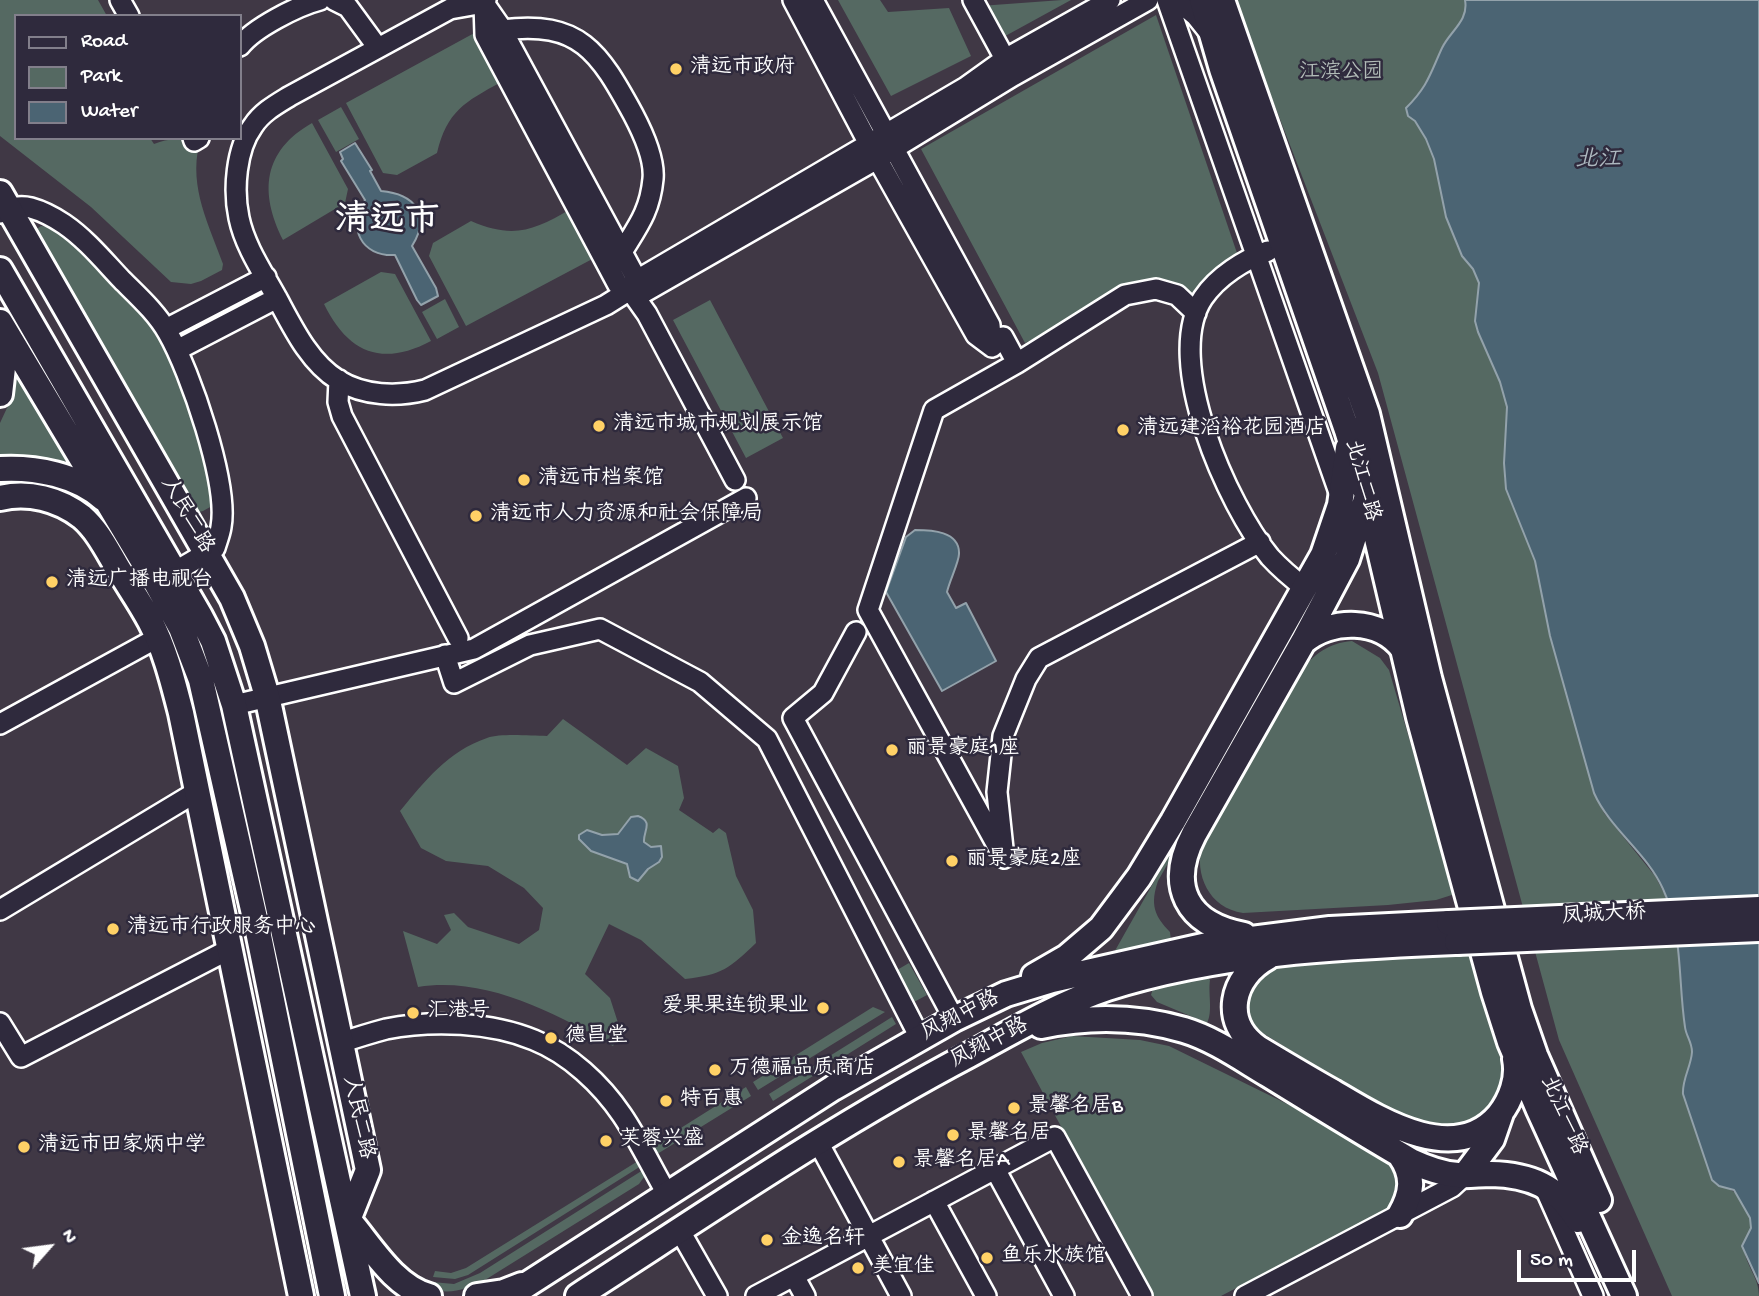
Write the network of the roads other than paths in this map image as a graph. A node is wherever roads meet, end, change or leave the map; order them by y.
1 (320, 0) edge
2 (334, 0) edge
3 (793, 0) edge
4 (813, 0) edge
5 (973, 0) edge
6 (1110, 0) edge
7 (1148, 0) edge
8 (1167, 0) edge
9 (1177, 0) edge
10 (1202, 0) edge
11 (1222, 0) edge
12 (487, 1) edge
13 (502, 30) junction
14 (1212, 36) junction
15 (242, 44) edge
16 (378, 48) junction
17 (1009, 67) junction
18 (242, 135) edge
19 (238, 140) edge
20 (881, 146) junction
21 (3, 205) edge
22 (1293, 242) junction
23 (622, 252) junction
24 (1257, 256) junction
25 (0, 270) edge
26 (265, 277) junction
27 (633, 285) junction
28 (277, 298) junction
29 (1196, 313) junction
30 (0, 324) edge
31 (166, 329) junction
32 (177, 350) junction
33 (1017, 363) junction
34 (338, 380) junction
35 (0, 394) edge
36 (1347, 430) junction
37 (1376, 457) junction
38 (0, 469) edge
39 (28, 470) junction
40 (735, 480) dead end
41 (12, 496) edge
42 (1367, 496) junction
43 (746, 498) dead end
44 (1341, 499) junction
45 (114, 509) junction
46 (1259, 542) junction
47 (208, 554) junction
48 (176, 571) junction
49 (1306, 589) junction
50 (856, 632) dead end
51 (157, 638) junction
52 (457, 638) dead end
53 (1303, 642) junction
54 (1403, 649) junction
55 (445, 655) junction
56 (267, 696) junction
57 (234, 705) junction
58 (0, 724) edge
59 (198, 791) junction
60 (1759, 909) edge
61 (0, 910) edge
62 (1759, 929) edge
63 (284, 932) junction
64 (1470, 932) junction
65 (259, 936) junction
66 (1255, 937) junction
67 (230, 949) junction
68 (1275, 954) junction
69 (1006, 994) junction
70 (954, 1019) junction
71 (0, 1023) edge
72 (1013, 1031) junction
73 (920, 1038) junction
74 (1510, 1042) junction
75 (340, 1043) junction
76 (1502, 1112) junction
77 (818, 1142) junction
78 (1400, 1154) junction
79 (995, 1169) junction
80 (1465, 1175) junction
81 (1544, 1185) junction
82 (667, 1195) junction
83 (934, 1201) junction
84 (1401, 1215) junction
85 (348, 1220) junction
86 (318, 1226) junction
87 (680, 1231) junction
88 (869, 1236) junction
89 (794, 1276) junction
90 (535, 1279) junction
91 (301, 1296) edge
92 (316, 1296) edge
93 (332, 1296) edge
94 (363, 1296) edge
95 (429, 1296) edge
96 (477, 1296) edge
97 (509, 1296) edge
98 (578, 1296) edge
99 (717, 1296) edge
100 (756, 1296) edge
101 (805, 1296) edge
102 (901, 1296) edge
103 (986, 1296) edge
104 (1064, 1296) edge
105 (1142, 1296) edge
106 (1245, 1296) edge
107 (1592, 1296) edge
108 (1621, 1296) edge
109 (1642, 1296) edge

1 - 15 street
2 - 16 street
3 - 20 street
4 - 20 street
5 - 17 street
6 - 17 street
7 - 17 street
8 - 24 street, 北江二路
9 - 14 street
10 - 14 main road, 北江二路
11 - 22 main road, 北江二路
12 - 13 street
12 - 16 street
12 - 27 street
13 - 23 street
13 - 23 street
14 - 22 main road, 北江二路
16 - 18 street
17 - 20 street
19 - 26 street
20 - 27 street
20 - 33 street
21 - 31 street
21 - 47 main road, 人民二路
22 - 24 street
22 - 36 main road, 北江二路
22 - 37 main road, 北江二路
23 - 27 street
24 - 29 street
24 - 44 street, 北江二路
25 - 48 main road, 人民二路
26 - 28 street
26 - 31 street
27 - 34 street
27 - 40 street
28 - 32 street
28 - 34 street
29 - 33 street
29 - 46 street
30 - 35 main road
30 - 45 main road
31 - 32 street
32 - 47 street
33 - 46 street
34 - 52 street
36 - 42 main road, 北江二路
36 - 44 main road
37 - 42 main road
37 - 64 main road, 北江二路
38 - 39 main road
39 - 41 main road
39 - 45 main road
41 - 51 main road
42 - 53 main road
42 - 54 main road, 北江二路
43 - 55 street
44 - 49 main road
45 - 65 main road
46 - 49 street
47 - 48 street
47 - 56 main road, 人民二路
48 - 57 main road, 人民二路
49 - 69 main road
50 - 70 street
51 - 58 street
51 - 59 main road
53 - 54 main road
53 - 66 main road
54 - 64 main road, 北江二路
55 - 56 street
55 - 73 street
56 - 57 street
56 - 75 main road, 人民二路
57 - 63 main road, 人民二路
59 - 61 street
59 - 67 main road
60 - 64 main road, 凤城大桥, bridge
62 - 64 main road, 凤城大桥, bridge
63 - 65 main road
63 - 85 main road, 人民二路
64 - 66 main road, 风翔中路
64 - 68 main road, 凤翔中路
64 - 74 main road, 北江一路
64 - 109 main road, 北江一路
65 - 86 main road
66 - 69 main road, 风翔中路
67 - 71 street
67 - 91 main road
68 - 72 main road, 凤翔中路
68 - 76 main road
69 - 70 main road, 风翔中路
70 - 73 main road, 风翔中路
72 - 77 main road, 凤翔中路
72 - 78 main road
73 - 82 main road, 风翔中路
74 - 76 main road
74 - 108 main road, 北江一路
75 - 82 street
75 - 85 main road, 人民二路
76 - 80 main road
77 - 87 main road, 凤翔中路
77 - 88 street
78 - 80 main road
78 - 84 main road
79 - 83 street
79 - 104 street
79 - 105 street
80 - 81 main road
80 - 84 street
81 - 107 street
81 - 108 main road
82 - 90 main road, 风翔中路
83 - 88 street
83 - 103 street
84 - 106 street
85 - 94 main road
85 - 95 main road
86 - 92 main road
86 - 93 main road
87 - 98 main road, 凤翔中路
87 - 99 street
88 - 89 street
88 - 102 street
89 - 100 street
89 - 101 street
90 - 96 main road
90 - 97 main road

